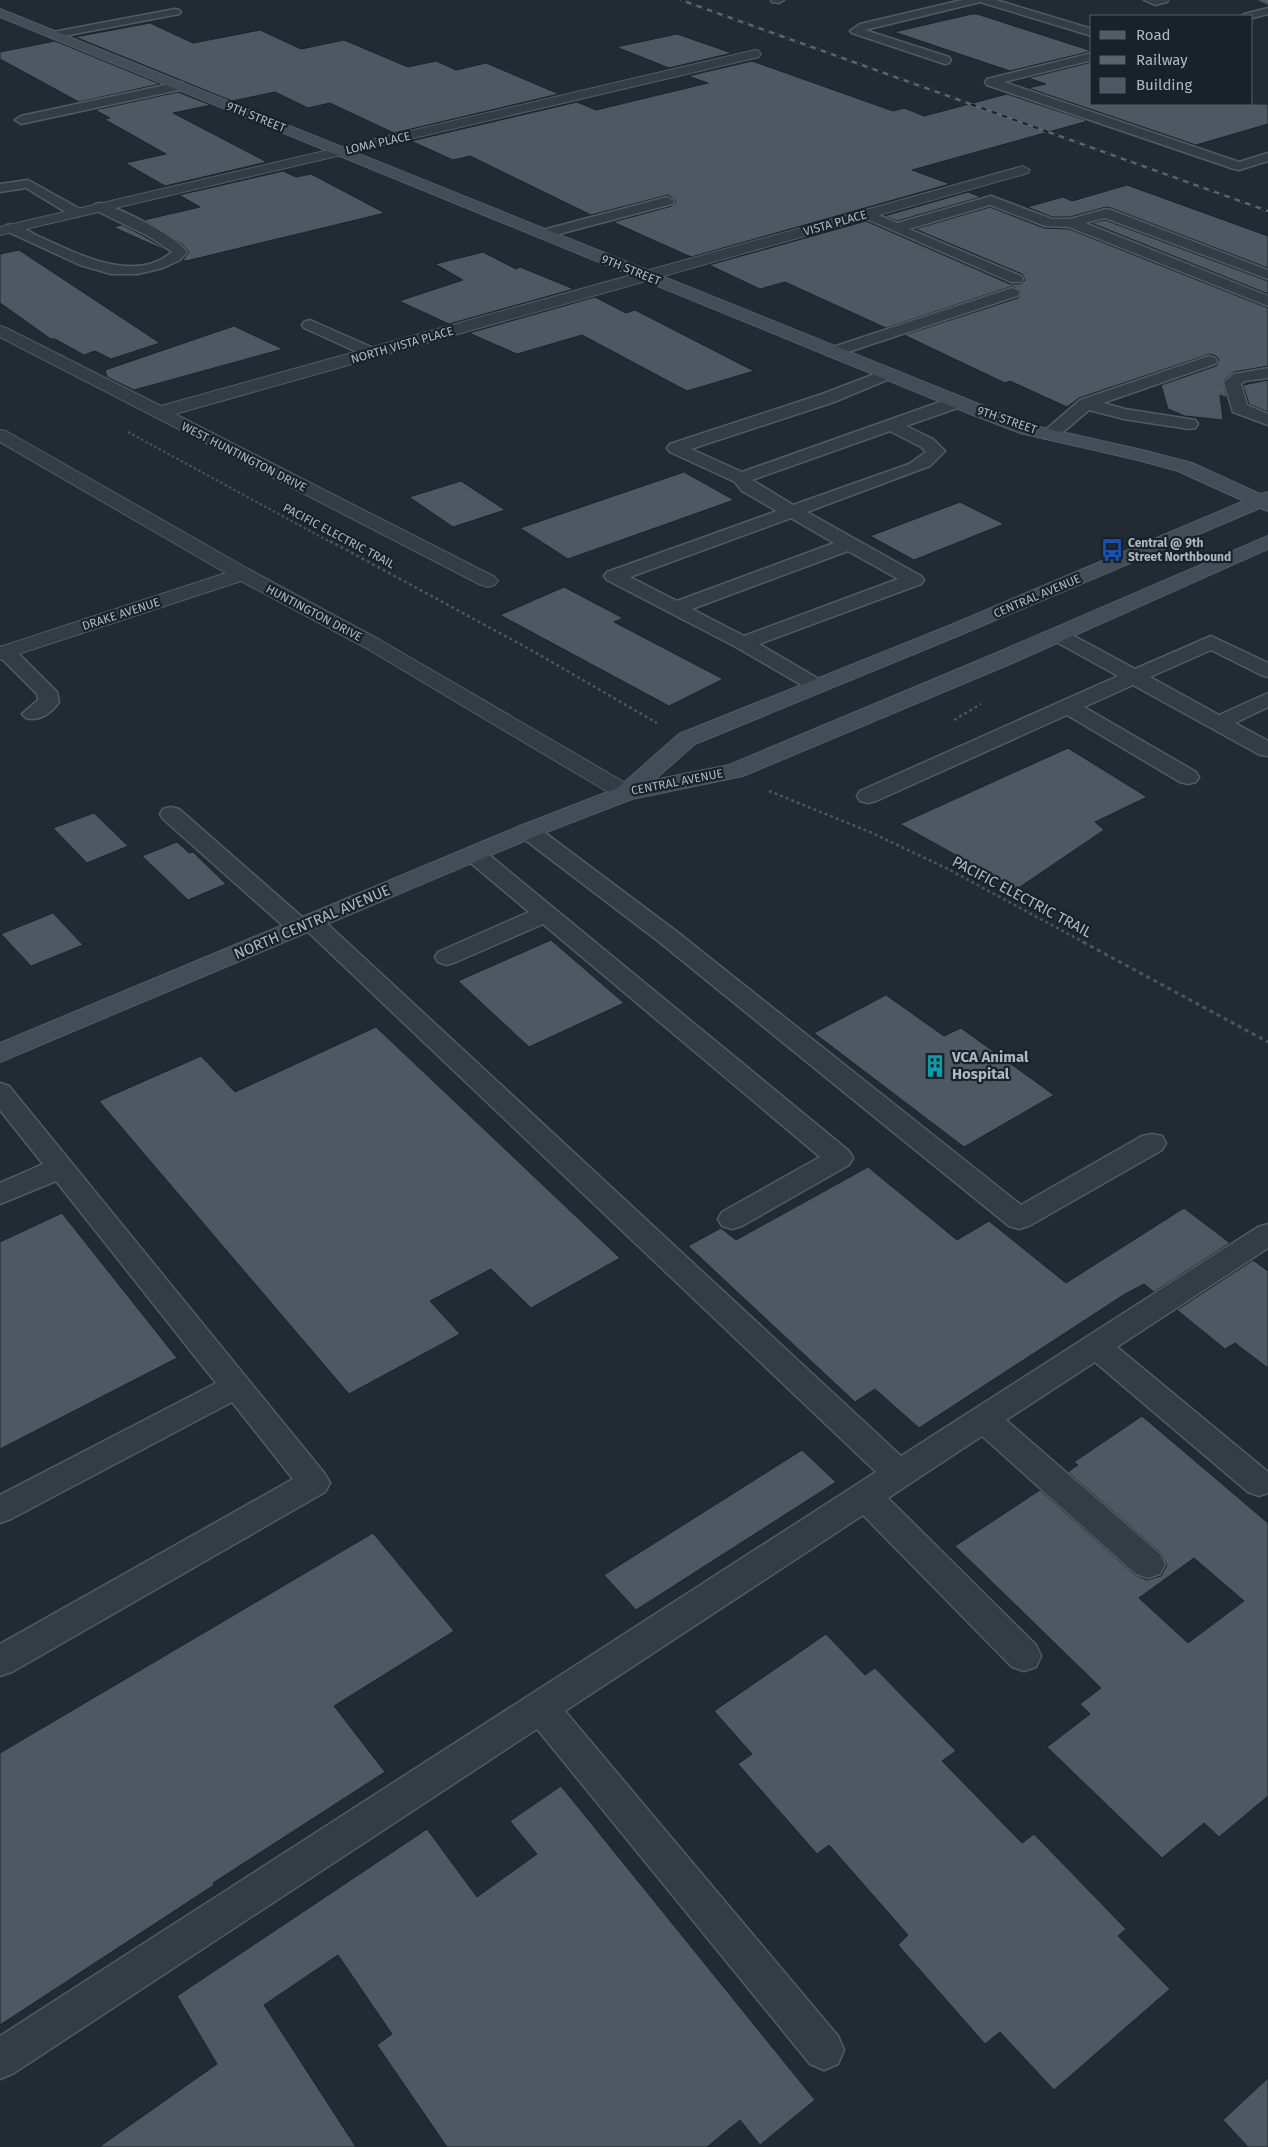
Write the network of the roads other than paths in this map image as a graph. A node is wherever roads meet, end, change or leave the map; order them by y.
1 (976, 0) edge
2 (984, 0) edge
3 (1149, 0) edge
4 (1163, 0) edge
5 (1268, 11) edge
6 (175, 12) dead end
7 (0, 13) edge
8 (1252, 15) edge
9 (1090, 32) edge
10 (53, 35) junction
11 (755, 54) dead end
12 (1090, 57) edge
13 (945, 60) dead end
14 (179, 86) junction
15 (21, 120) dead end
16 (340, 152) junction
17 (1268, 157) edge
18 (1023, 170) dead end
19 (0, 188) edge
20 (667, 201) dead end
21 (100, 207) junction
22 (77, 213) junction
23 (867, 214) junction
24 (1071, 223) junction
25 (896, 228) junction
26 (6, 229) edge
27 (544, 234) junction
28 (1268, 275) edge
29 (647, 276) junction
30 (1268, 301) edge
31 (310, 325) dead end
32 (0, 332) edge
33 (833, 352) junction
34 (372, 353) junction
35 (1209, 361) dead end
36 (1268, 373) edge
37 (888, 374) junction
38 (957, 402) junction
39 (1086, 404) junction
40 (157, 413) junction
41 (1268, 420) edge
42 (1189, 424) dead end
43 (891, 425) junction
44 (1050, 434) junction
45 (0, 435) edge
46 (741, 478) junction
47 (1266, 501) edge
48 (793, 512) junction
49 (1268, 542) edge
50 (849, 544) junction
51 (243, 574) junction
52 (488, 581) dead end
53 (676, 608) junction
54 (1058, 635) junction
55 (744, 643) junction
56 (3, 653) edge
57 (1268, 671) edge
58 (1136, 677) junction
59 (817, 686) junction
60 (1268, 699) edge
61 (1069, 706) junction
62 (33, 714) dead end
63 (1219, 723) junction
64 (1268, 750) edge
65 (1188, 777) dead end
66 (626, 793) junction
67 (868, 796) dead end
68 (171, 814) dead end
69 (528, 831) junction
70 (474, 854) junction
71 (546, 914) junction
72 (305, 925) junction
73 (447, 957) dead end
74 (0, 1053) edge
75 (0, 1092) edge
76 (1152, 1143) dead end
77 (60, 1168) junction
78 (0, 1194) edge
79 (732, 1219) dead end
80 (1268, 1234) edge
81 (1096, 1346) junction
82 (236, 1386) junction
83 (984, 1419) junction
84 (899, 1474) junction
85 (1259, 1483) dead end
86 (865, 1496) junction
87 (0, 1510) edge
88 (1148, 1564) dead end
89 (1024, 1656) dead end
90 (0, 1661) edge
91 (540, 1708) junction
92 (824, 2050) dead end
93 (0, 2059) edge

1 - 13 lane
2 - 9 lane
3 - 4 lane
5 - 8 lane
6 - 10 lane
7 - 10 street, 9TH STREET
10 - 14 street, 9TH STREET
11 - 16 street, LOMA PLACE
12 - 17 lane
14 - 15 lane
14 - 16 street, 9TH STREET
16 - 21 street, LOMA PLACE
16 - 27 street, 9TH STREET
18 - 23 street, VISTA PLACE
19 - 22 lane
20 - 27 lane
21 - 22 street, LOMA PLACE
21 - 26 lane
22 - 26 street, LOMA PLACE
23 - 25 lane
23 - 29 street, VISTA PLACE
24 - 25 lane
24 - 28 lane
24 - 30 lane
25 - 33 lane
27 - 29 street, 9TH STREET
29 - 33 street, 9TH STREET
29 - 34 street, NORTH VISTA PLACE
31 - 34 lane
32 - 40 street, WEST HUNTINGTON DRIVE
33 - 37 street, 9TH STREET
34 - 40 street, NORTH VISTA PLACE
35 - 39 lane
36 - 41 lane
37 - 38 street, 9TH STREET
37 - 46 lane
38 - 43 lane
38 - 44 street, 9TH STREET
39 - 42 lane
39 - 44 lane
40 - 52 street, WEST HUNTINGTON DRIVE
43 - 46 lane
43 - 48 lane
44 - 47 street, 9TH STREET
45 - 51 street, HUNTINGTON DRIVE
46 - 48 lane
47 - 59 street, CENTRAL AVENUE
48 - 50 lane
48 - 53 lane
49 - 54 street, CENTRAL AVENUE
50 - 53 lane
50 - 55 lane
51 - 56 street, DRAKE AVENUE
51 - 66 street, HUNTINGTON DRIVE
53 - 55 lane
54 - 58 lane
54 - 66 street, CENTRAL AVENUE
55 - 59 lane
56 - 62 lane
57 - 58 lane
58 - 61 lane
58 - 63 lane
59 - 66 street, CENTRAL AVENUE
60 - 63 lane
61 - 65 lane
61 - 67 lane
63 - 64 lane
66 - 69 street, NORTH CENTRAL AVENUE
68 - 72 lane
69 - 70 street, NORTH CENTRAL AVENUE
69 - 76 lane
70 - 71 lane
70 - 72 street, NORTH CENTRAL AVENUE
71 - 73 lane
71 - 79 lane
72 - 74 street, NORTH CENTRAL AVENUE
72 - 84 lane
75 - 77 lane
77 - 78 lane
77 - 82 lane
80 - 81 lane
81 - 83 lane
81 - 85 lane
82 - 87 lane
82 - 90 lane
83 - 84 lane
83 - 88 lane
84 - 86 lane
86 - 89 lane
86 - 91 lane
91 - 92 lane
91 - 93 lane

